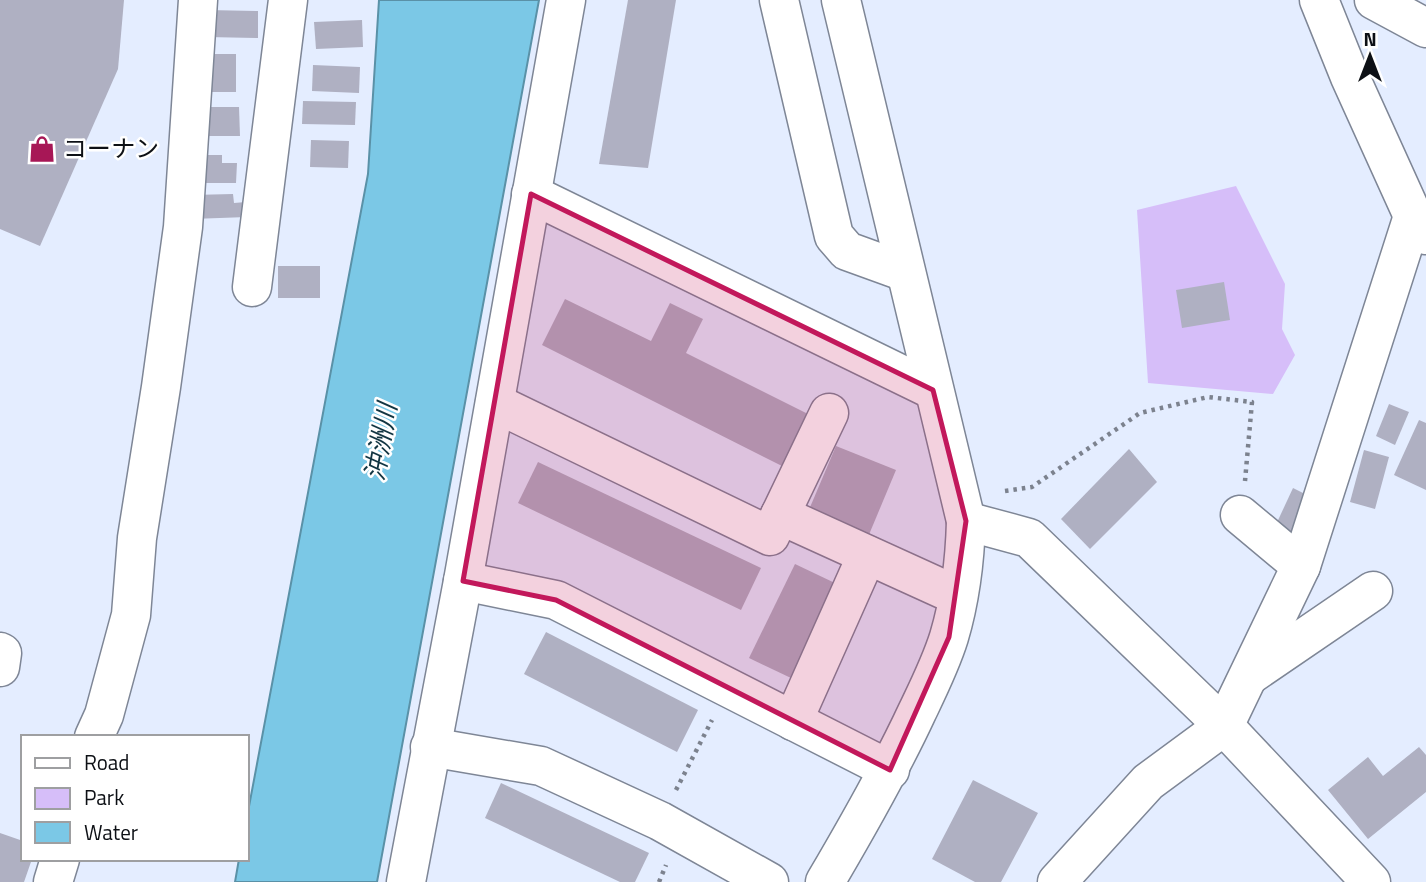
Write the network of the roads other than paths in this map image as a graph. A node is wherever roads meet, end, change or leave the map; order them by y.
1 (198, 0) edge
2 (288, 0) edge
3 (566, 0) edge
4 (779, 0) edge
5 (841, 0) edge
6 (1319, 0) edge
7 (1374, 0) edge
8 (1426, 28) edge
9 (531, 194) junction
10 (1420, 225) edge
11 (905, 272) junction
12 (252, 287) dead end
13 (933, 390) junction
14 (495, 403) junction
15 (828, 413) dead end
16 (962, 510) junction
17 (1240, 515) road end
18 (775, 526) junction
19 (867, 555) junction
20 (1301, 566) junction
21 (463, 581) junction
22 (1373, 591) dead end
23 (958, 596) junction
24 (0, 652) edge
25 (0, 667) edge
26 (1249, 676) junction
27 (793, 721) junction
28 (1224, 726) junction
29 (95, 735) edge
30 (430, 747) junction
31 (890, 770) junction
32 (59, 861) edge
33 (53, 882) edge
34 (406, 882) edge
35 (769, 882) edge
36 (825, 882) edge
37 (1057, 882) edge
38 (1371, 882) edge

1 - 29 street
2 - 12 street
3 - 9 street
4 - 11 street
5 - 11 street
6 - 10 street
7 - 8 street
9 - 13 street
9 - 14 street
10 - 20 street
11 - 13 street
13 - 16 street
14 - 18 street
14 - 21 street
15 - 18 street
16 - 23 street
16 - 28 street
17 - 20 street
18 - 19 street
19 - 23 street
19 - 27 street
20 - 26 street
21 - 27 street
21 - 30 street
22 - 26 street
23 - 31 street
24 - 25 street
26 - 28 street
27 - 31 street
28 - 37 street
28 - 38 street
30 - 34 street
30 - 35 street
31 - 36 street
32 - 33 street

